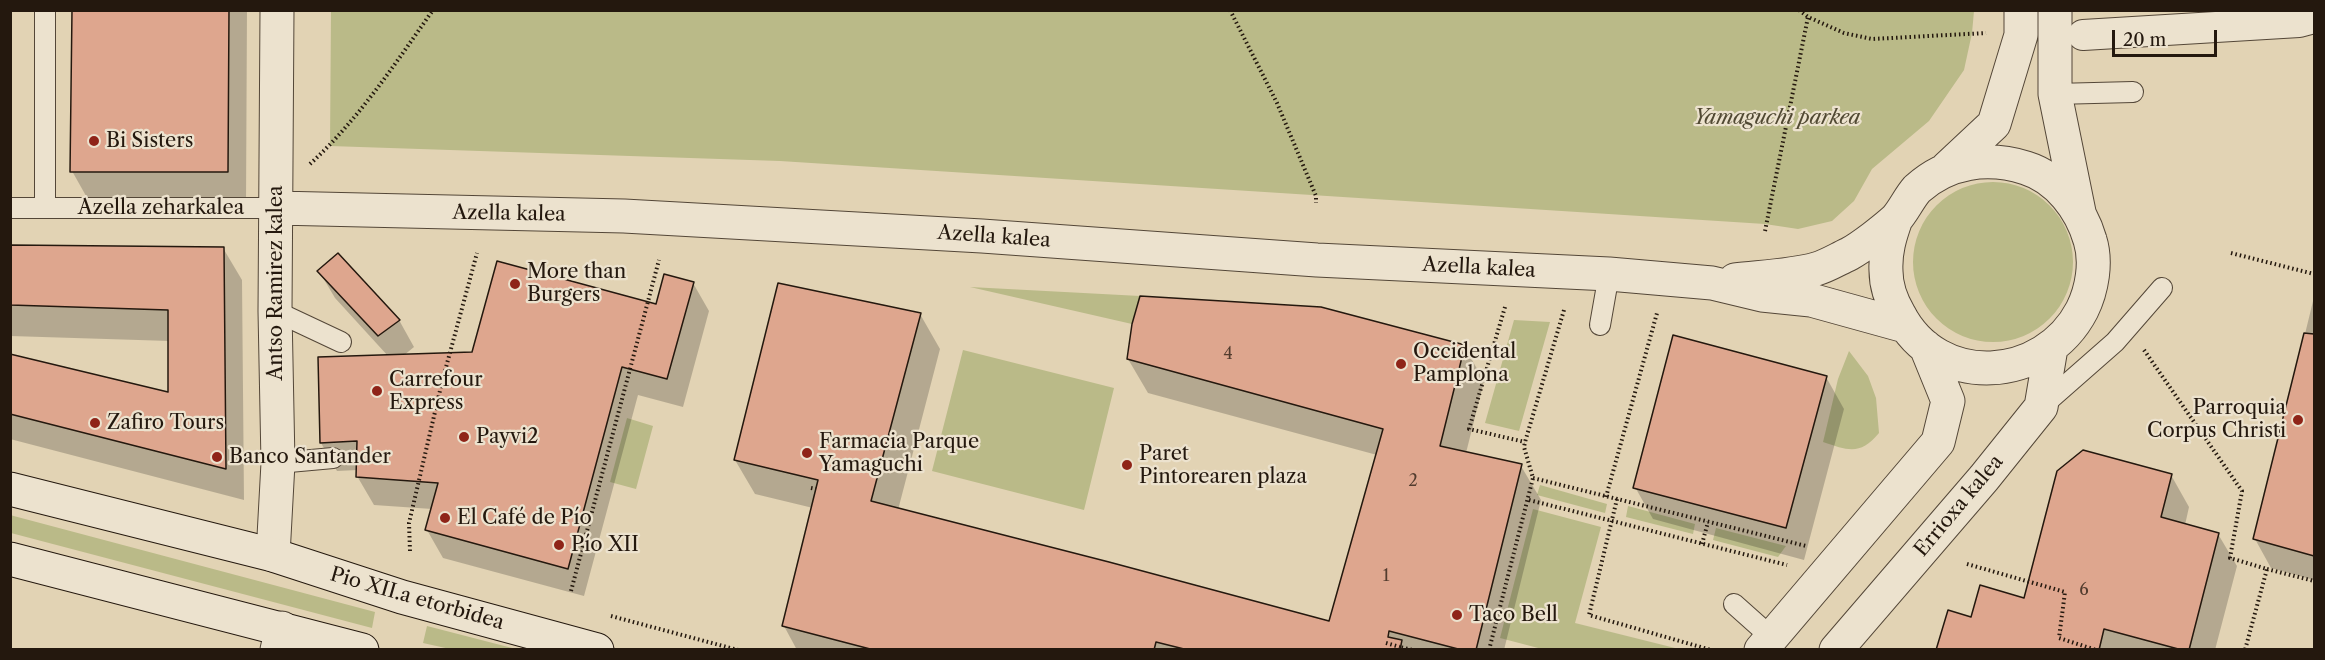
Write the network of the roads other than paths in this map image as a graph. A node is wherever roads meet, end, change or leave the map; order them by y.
1 (45, 10) edge
2 (277, 10) edge
3 (2021, 10) edge
4 (2055, 10) edge
5 (2314, 18) edge
6 (2083, 34) dead end
7 (2133, 92) dead end
8 (2055, 94) junction
9 (1946, 170) junction
10 (10, 208) edge
11 (45, 208) junction
12 (276, 208) junction
13 (2080, 213) junction
14 (1896, 219) junction
15 (1609, 274) junction
16 (1712, 283) junction
17 (2162, 288) dead end
18 (275, 311) junction
19 (1600, 325) dead end
20 (1916, 337) junction
21 (341, 342) dead end
22 (2051, 348) junction
23 (2041, 407) junction
24 (333, 458) dead end
25 (278, 463) junction
26 (10, 473) edge
27 (10, 489) edge
28 (238, 546) junction
29 (273, 555) junction
30 (10, 559) edge
31 (1734, 604) dead end
32 (279, 639) edge
33 (1766, 643) edge
34 (362, 650) edge
35 (597, 650) edge
36 (1836, 650) edge

1 - 11 lane
2 - 12 street, Antso Ramirez kalea
3 - 9 street
4 - 8 street
5 - 6 street
7 - 8 lane
8 - 13 street
9 - 13 street
9 - 14 street
10 - 11 lane, Azella zeharkalea
11 - 12 lane, Azella zeharkalea
12 - 15 street, Azella kalea
12 - 18 street, Antso Ramirez kalea
13 - 22 street
14 - 16 street, Azella kalea
14 - 20 street
15 - 16 street, Azella kalea
15 - 19 lane
16 - 20 street, Azella kalea
17 - 23 lane
18 - 21 lane
18 - 25 street, Antso Ramirez kalea
20 - 22 street
20 - 33 street
22 - 23 street, Errioxa kalea
23 - 36 street, Errioxa kalea
24 - 25 lane
25 - 29 street, Antso Ramirez kalea
26 - 28 lane, Pio XII.a etorbidea
27 - 28 street, Pio XII.a etorbidea
28 - 29 street, Pio XII.a etorbidea
29 - 35 street, Pio XII.a etorbidea
30 - 32 street
31 - 33 lane
32 - 34 street

